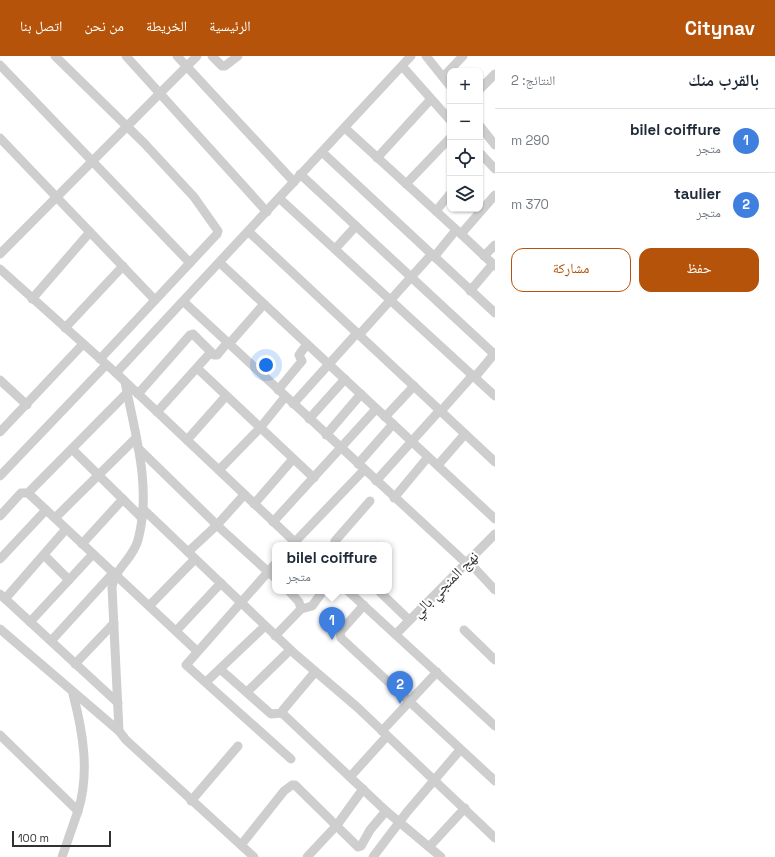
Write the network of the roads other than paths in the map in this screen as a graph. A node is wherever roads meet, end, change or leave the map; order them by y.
1 (56, 56) edge
2 (126, 56) edge
3 (177, 56) edge
4 (197, 56) edge
5 (212, 56) edge
6 (238, 56) edge
7 (411, 56) edge
8 (426, 56) edge
9 (463, 56) edge
10 (0, 65) edge
11 (187, 66) junction
12 (402, 66) junction
13 (495, 74) edge
14 (443, 77) junction
15 (447, 82) edge
16 (483, 86) edge
17 (160, 93) junction
18 (431, 99) junction
19 (447, 117) edge
20 (128, 126) junction
21 (345, 128) junction
22 (495, 128) edge
23 (483, 129) edge
24 (488, 135) junction
25 (0, 138) edge
26 (448, 140) edge
27 (495, 145) edge
28 (322, 152) junction
29 (377, 158) junction
30 (483, 158) edge
31 (92, 161) junction
32 (495, 169) edge
33 (300, 174) junction
34 (294, 182) junction
35 (406, 184) junction
36 (495, 195) edge
37 (57, 197) junction
38 (280, 198) junction
39 (447, 198) edge
40 (436, 211) junction
41 (267, 212) junction
42 (356, 226) junction
43 (90, 232) junction
44 (249, 232) junction
45 (458, 232) junction
46 (495, 245) edge
47 (335, 249) junction
48 (0, 254) edge
49 (433, 256) junction
50 (484, 256) junction
51 (220, 263) junction
52 (190, 264) junction
53 (494, 265) edge
54 (123, 266) junction
55 (0, 269) edge
56 (411, 277) junction
57 (470, 291) junction
58 (32, 299) junction
59 (390, 299) junction
60 (156, 300) junction
61 (184, 302) junction
62 (264, 304) junction
63 (495, 313) edge
64 (65, 328) junction
65 (358, 334) junction
66 (83, 344) junction
67 (228, 344) junction
68 (307, 344) junction
69 (211, 352) junction
70 (494, 354) edge
71 (103, 362) junction
72 (328, 364) junction
73 (197, 368) junction
74 (116, 373) junction
75 (474, 376) junction
76 (345, 379) junction
77 (0, 380) edge
78 (125, 382) junction
79 (414, 386) junction
80 (278, 390) junction
81 (127, 393) junction
82 (138, 394) junction
83 (361, 394) junction
84 (226, 396) junction
85 (495, 396) edge
86 (285, 397) junction
87 (293, 404) junction
88 (27, 405) junction
89 (376, 409) junction
90 (441, 411) junction
91 (157, 412) junction
92 (385, 417) junction
93 (309, 419) junction
94 (393, 424) junction
95 (260, 428) junction
96 (0, 432) edge
97 (465, 434) junction
98 (326, 435) junction
99 (136, 438) junction
100 (186, 440) junction
101 (411, 441) junction
102 (138, 448) junction
103 (72, 449) junction
104 (341, 449) junction
105 (428, 457) junction
106 (293, 458) junction
107 (495, 462) edge
108 (438, 465) junction
109 (361, 467) junction
110 (219, 470) junction
111 (98, 475) junction
112 (0, 476) edge
113 (314, 478) junction
114 (376, 481) junction
115 (28, 493) junction
116 (244, 494) junction
117 (394, 498) junction
118 (123, 499) junction
119 (370, 501) dead end
120 (254, 504) junction
121 (46, 510) junction
122 (143, 513) junction
123 (0, 516) edge
124 (55, 518) junction
125 (495, 519) edge
126 (273, 522) junction
127 (217, 525) junction
128 (66, 529) junction
129 (495, 534) edge
130 (293, 542) edge
131 (297, 542) edge
132 (335, 542) edge
133 (82, 544) junction
134 (188, 552) junction
135 (93, 554) junction
136 (44, 555) junction
137 (0, 559) edge
138 (195, 559) junction
139 (467, 562) junction
140 (115, 573) junction
141 (272, 575) edge
142 (69, 580) junction
143 (221, 583) junction
144 (495, 590) edge
145 (292, 594) edge
146 (321, 594) edge
147 (351, 594) edge
148 (382, 594) edge
149 (3, 596) edge
150 (241, 603) junction
151 (150, 605) junction
152 (364, 605) junction
153 (301, 609) junction
154 (409, 620) junction
155 (30, 622) junction
156 (114, 623) junction
157 (265, 626) junction
158 (0, 629) edge
159 (464, 630) dead end
160 (176, 631) junction
161 (396, 634) junction
162 (275, 636) junction
163 (51, 641) junction
164 (290, 650) junction
165 (197, 651) junction
166 (495, 660) edge
167 (75, 664) junction
168 (220, 669) junction
169 (315, 672) junction
170 (437, 672) junction
171 (206, 682) junction
172 (246, 692) junction
173 (73, 694) junction
174 (409, 702) junction
175 (118, 703) junction
176 (282, 713) junction
177 (495, 726) edge
178 (119, 731) junction
179 (384, 734) junction
180 (0, 735) edge
181 (238, 746) dead end
182 (460, 750) junction
183 (291, 759) dead end
184 (350, 777) junction
185 (434, 779) junction
186 (495, 781) edge
187 (363, 789) junction
188 (191, 801) junction
189 (465, 808) junction
190 (78, 811) junction
191 (386, 811) junction
192 (399, 822) junction
193 (337, 825) junction
194 (495, 838) edge
195 (241, 845) junction
196 (429, 847) junction
197 (62, 857) edge
198 (254, 857) edge
199 (307, 857) edge
200 (373, 857) edge
201 (441, 857) edge

1 - 20 street
2 - 17 street
3 - 11 street
4 - 11 street
5 - 6 street
7 - 12 street
8 - 14 street
9 - 14 street
10 - 31 street
11 - 17 street
11 - 34 street
12 - 18 street
12 - 21 street
13 - 16 street
14 - 15 street
17 - 20 street
17 - 41 street
18 - 19 street
18 - 29 street
20 - 31 street
20 - 52 street
21 - 28 street
21 - 29 street
22 - 24 street
23 - 24 street
24 - 27 street
25 - 37 street
26 - 35 street
28 - 33 street
28 - 49 street
29 - 35 street
30 - 32 street
31 - 37 street
31 - 52 street
33 - 34 street
33 - 42 street
34 - 38 street
35 - 40 street
36 - 45 street
37 - 43 street
37 - 48 street
38 - 41 street
38 - 47 street
39 - 40 street
40 - 45 street
41 - 44 street
42 - 47 street
42 - 56 street
43 - 54 street
43 - 58 street
44 - 51 street
44 - 65 street
45 - 49 street
45 - 50 street
46 - 50 street
47 - 59 street
49 - 56 street
49 - 57 street
50 - 53 street
51 - 61 street
51 - 62 street
52 - 60 street
53 - 57 street
54 - 60 street
54 - 64 street
55 - 58 street
56 - 59 street
56 - 70 street
57 - 63 street
58 - 64 street
59 - 65 street
59 - 75 street
60 - 71 street
61 - 67 street
61 - 74 street
62 - 67 street
62 - 68 street
64 - 66 street
65 - 72 street
65 - 79 street
66 - 71 street
66 - 88 street
67 - 69 street
67 - 80 street
68 - 72 street
68 - 80 street
69 - 73 street
69 - 82 street
70 - 75 street
71 - 74 street
71 - 112 street
72 - 76 street
72 - 87 street
73 - 84 street
73 - 91 street
74 - 78 street
75 - 85 street
75 - 90 street
76 - 83 street
76 - 93 street
77 - 88 street
78 - 81 street
78 - 82 street
79 - 90 street
79 - 92 street
80 - 86 street
81 - 99 street
81 - 103 street
82 - 91 street
83 - 89 street
83 - 98 street
84 - 95 street
84 - 100 street
86 - 87 street
86 - 95 street
87 - 93 street
88 - 96 street
89 - 92 street
89 - 104 street
90 - 97 street
90 - 101 street
91 - 100 street
92 - 94 street
93 - 98 street
94 - 101 street
94 - 109 street
95 - 106 street
95 - 110 street
97 - 107 street
97 - 108 street
98 - 104 street
99 - 102 street
99 - 111 street
100 - 110 street
101 - 105 street
101 - 114 street
102 - 122 street
102 - 127 street
103 - 111 street
103 - 115 street
104 - 109 street
104 - 113 street
105 - 108 street
105 - 117 street
106 - 113 street
106 - 120 street
108 - 125 street
109 - 114 street
109 - 131 street
110 - 116 street
111 - 118 street
111 - 124 street
113 - 126 street
114 - 117 street
115 - 121 street
115 - 123 street
116 - 120 street
116 - 127 street
117 - 139 street
118 - 122 street
118 - 133 street
119 - 132 street
120 - 126 street
121 - 124 street
121 - 137 street
122 - 134 street
122 - 140 street
124 - 128 street
126 - 130 street
127 - 134 street
127 - 141 street
128 - 133 street
128 - 136 street
129 - 139 street, نهج المنجي بالي
133 - 135 street
134 - 138 street
135 - 140 street
135 - 142 street
136 - 142 street
136 - 149 street
138 - 143 street
138 - 151 street
139 - 144 street
139 - 154 street, نهج المنجي بالي
140 - 151 street
140 - 156 street
140 - 163 street
141 - 150 street
142 - 155 street
143 - 150 street
143 - 160 street
145 - 153 street
146 - 153 street
147 - 152 street
148 - 154 street
149 - 155 street
150 - 157 street
150 - 165 street
151 - 160 street
152 - 161 street
152 - 174 street
153 - 162 street
154 - 161 street, نهج المنجي بالي
155 - 163 street
156 - 167 street
156 - 175 street
157 - 162 street
157 - 168 street
158 - 173 street
159 - 166 street
160 - 165 street
161 - 170 street
162 - 164 street
163 - 167 street
164 - 169 street
164 - 172 street
165 - 171 street
167 - 175 street
168 - 171 street
168 - 172 street
169 - 176 street
169 - 179 street
170 - 174 street
170 - 177 street
171 - 183 street
172 - 176 street
173 - 178 street
173 - 190 street
174 - 179 street
174 - 182 street
175 - 178 street
176 - 184 street
178 - 188 street
179 - 184 street
179 - 185 street
180 - 190 street
181 - 188 street
182 - 185 street
182 - 186 street
184 - 187 street
185 - 189 street
185 - 192 street
187 - 191 street
187 - 193 street
188 - 195 street
189 - 194 street
189 - 196 street
190 - 197 street
191 - 192 street
191 - 193 street
192 - 196 street
192 - 200 street
193 - 195 street
193 - 199 street
195 - 198 street
196 - 201 street

